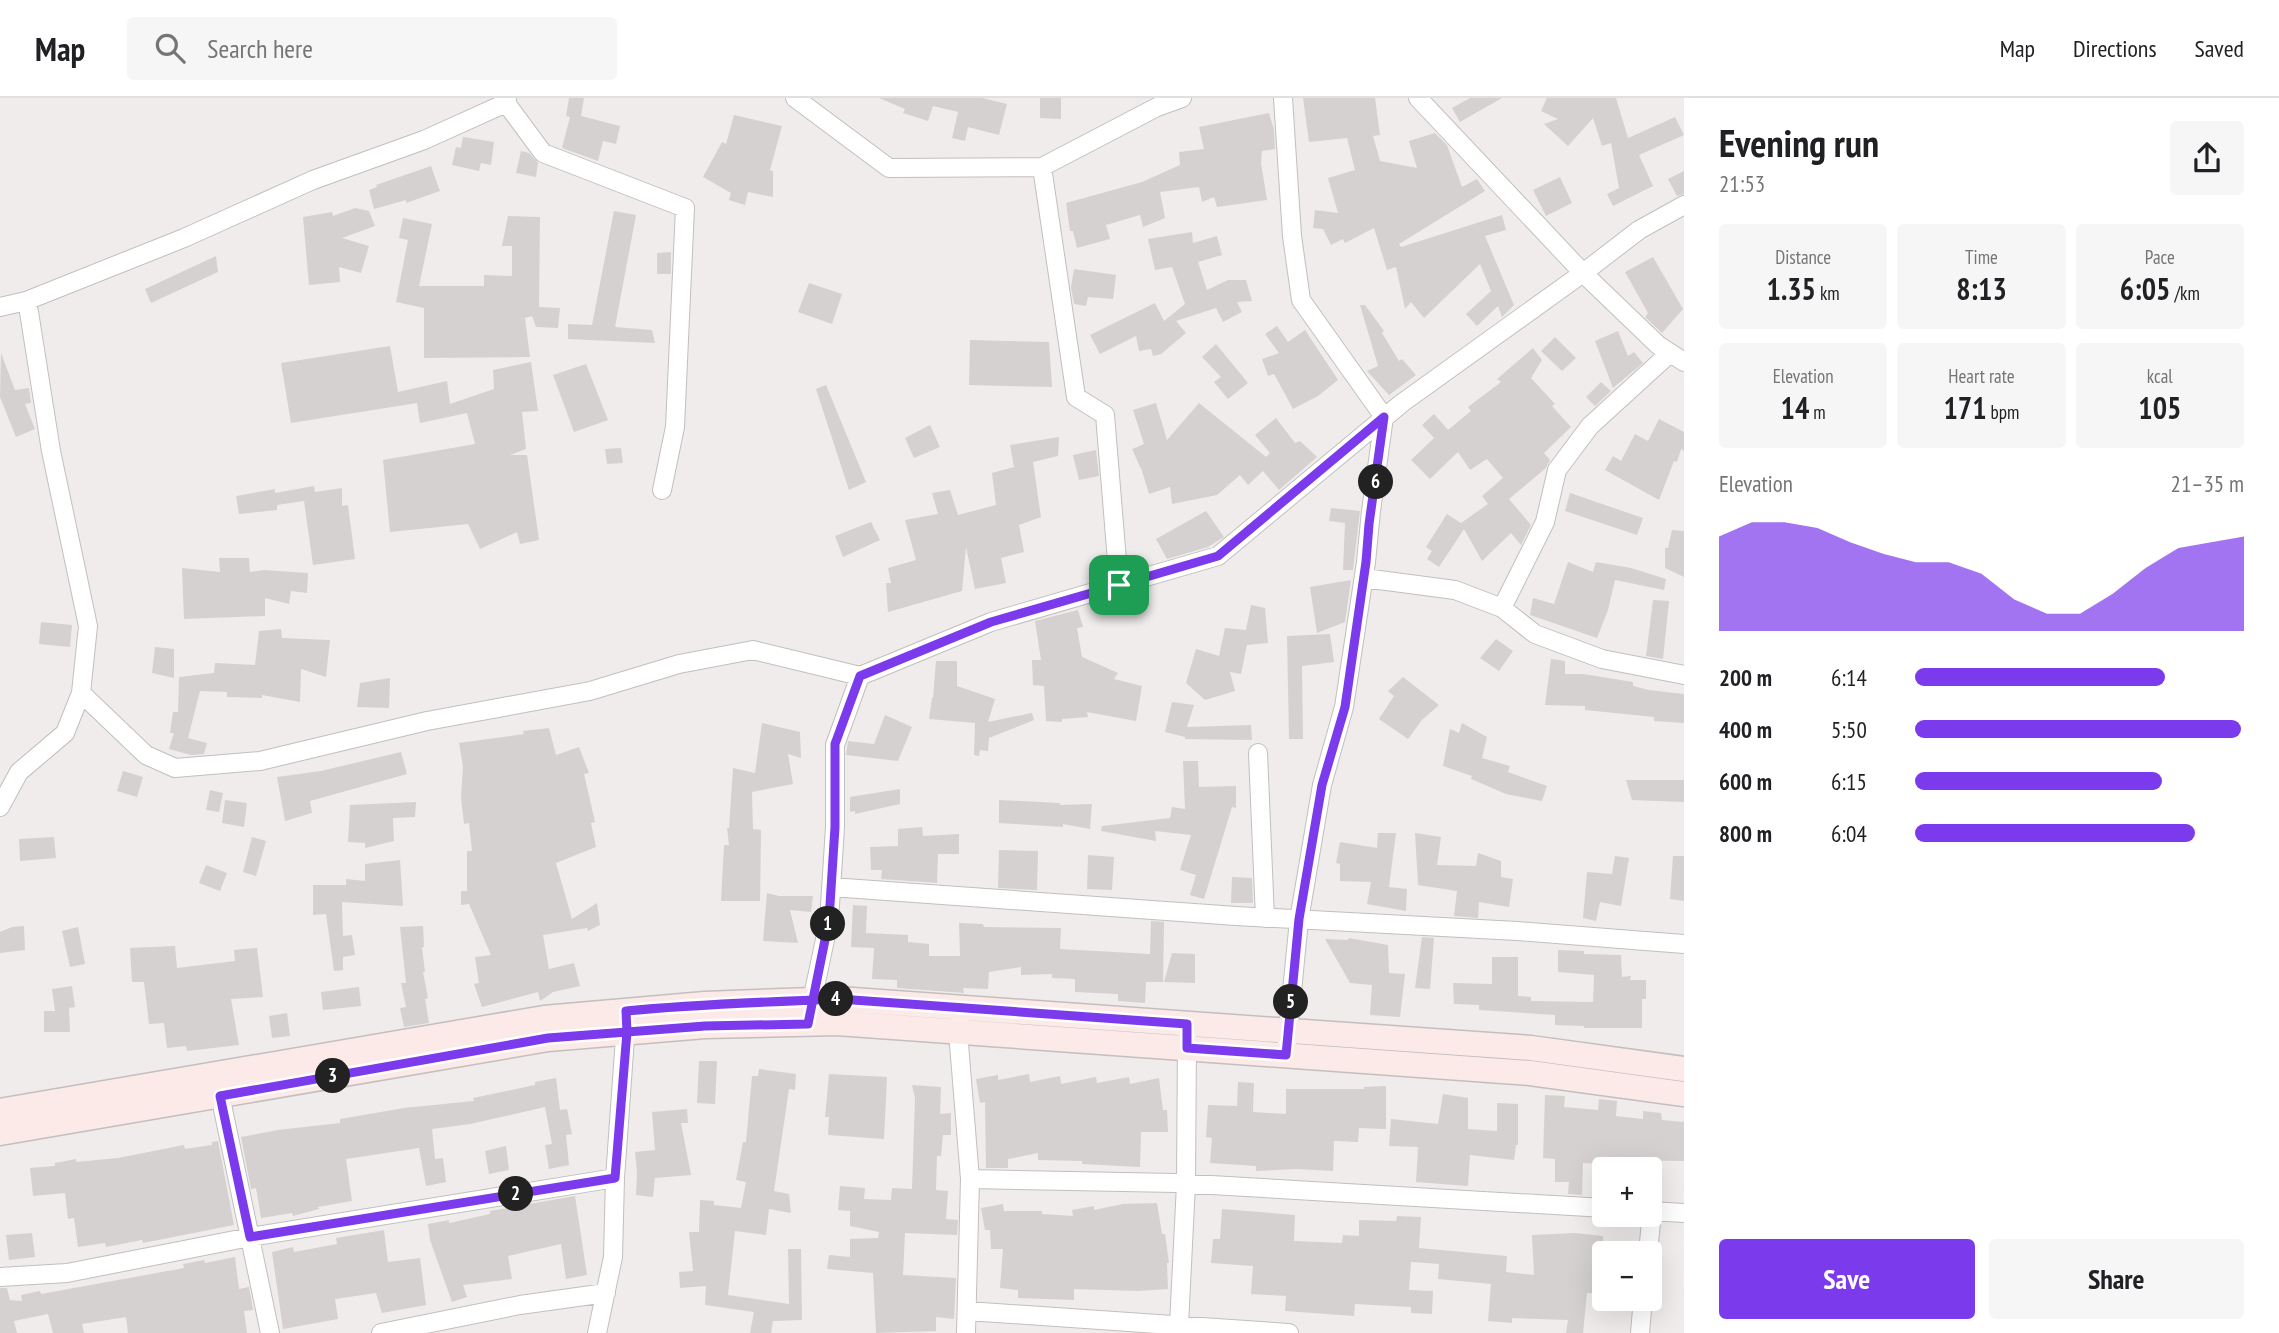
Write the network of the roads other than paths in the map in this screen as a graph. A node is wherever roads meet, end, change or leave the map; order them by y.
1 (795, 98) edge
2 (1181, 98) edge
3 (1283, 98) edge
4 (1418, 98) edge
5 (506, 101) edge
6 (1042, 167) junction
7 (1684, 205) edge
8 (1583, 273) junction
9 (26, 301) junction
10 (0, 307) edge
11 (1677, 358) edge
12 (1384, 417) junction
13 (662, 490) dead end
14 (1364, 578) junction
15 (1119, 585) junction
16 (1502, 608) junction
17 (1684, 675) edge
18 (860, 676) junction
19 (82, 693) junction
20 (1258, 753) dead end
21 (0, 807) edge
22 (831, 887) junction
23 (1265, 918) junction
24 (1299, 919) junction
25 (1684, 944) edge
26 (810, 1012) junction
27 (960, 1020) junction
28 (626, 1021) junction
29 (1187, 1024) junction
30 (1287, 1043) junction
31 (1187, 1048) junction
32 (1684, 1069) edge
33 (1684, 1094) edge
34 (220, 1096) junction
35 (0, 1111) edge
36 (0, 1133) edge
37 (615, 1178) junction
38 (970, 1179) junction
39 (1186, 1184) junction
40 (1592, 1207) edge
41 (1662, 1212) edge
42 (1684, 1213) edge
43 (250, 1237) junction
44 (0, 1277) edge
45 (606, 1293) junction
46 (967, 1311) junction
47 (1642, 1311) edge
48 (1179, 1325) junction
49 (270, 1333) edge
50 (381, 1333) edge
51 (597, 1333) edge
52 (966, 1333) edge
53 (1289, 1333) edge
54 (1640, 1333) edge

1 - 6 street
2 - 6 street
3 - 12 street
4 - 8 street
5 - 9 street
5 - 13 street
6 - 15 street
7 - 8 street
8 - 11 street
8 - 12 street
9 - 10 street
9 - 19 street
11 - 16 street
12 - 14 street
12 - 15 street
14 - 16 street
14 - 24 street
15 - 18 street
16 - 17 street
18 - 19 street
18 - 22 street
19 - 21 street
20 - 23 street
22 - 23 street
22 - 26 street
23 - 24 street
24 - 25 street
24 - 30 street
26 - 27 main road
26 - 28 main road
27 - 29 main road
27 - 31 main road
27 - 38 street
28 - 34 main road
28 - 35 main road
28 - 37 street
29 - 30 main road
29 - 31 street
30 - 31 main road
30 - 32 main road
30 - 33 main road
31 - 39 street
34 - 36 main road
34 - 43 street
37 - 43 street
37 - 45 street
38 - 39 street
38 - 46 street
39 - 40 street
39 - 48 street
41 - 42 street
43 - 44 street
43 - 49 street
45 - 50 street
45 - 51 street
46 - 48 street
46 - 52 street
47 - 54 street
48 - 53 street

